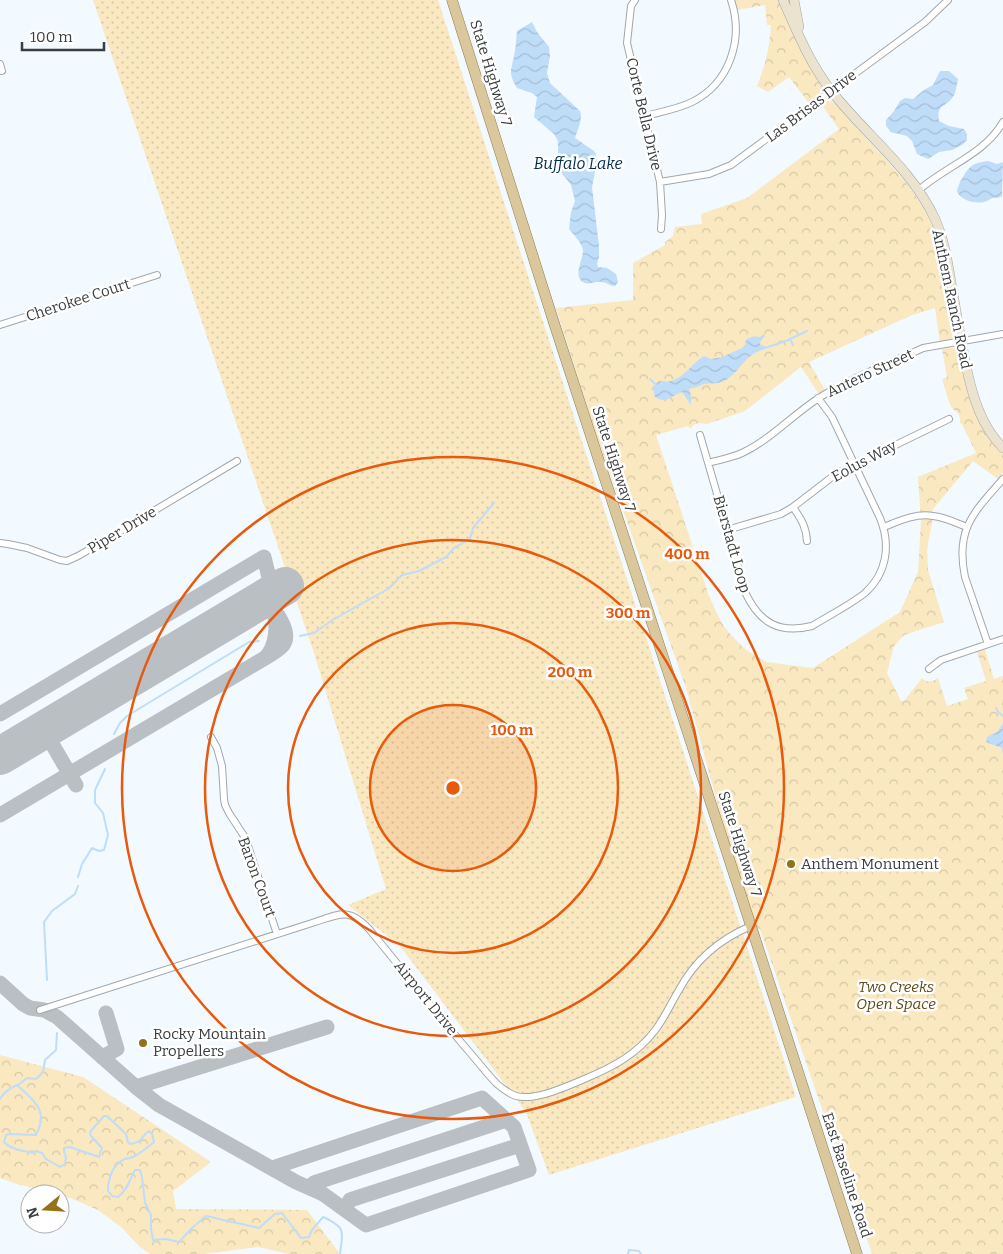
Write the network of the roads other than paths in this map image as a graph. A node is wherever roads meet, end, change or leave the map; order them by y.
1 (452, 0) edge
2 (635, 0) edge
3 (730, 0) edge
4 (783, 0) edge
5 (794, 0) edge
6 (948, 0) edge
7 (800, 37) junction
8 (831, 92) junction
9 (645, 116) junction
10 (1003, 122) edge
11 (660, 182) junction
12 (918, 190) junction
13 (661, 229) dead end
14 (157, 275) dead end
15 (0, 325) edge
16 (1003, 334) edge
17 (961, 342) junction
18 (818, 398) junction
19 (949, 419) dead end
20 (700, 435) dead end
21 (1003, 448) edge
22 (237, 461) dead end
23 (708, 463) junction
24 (855, 464) junction
25 (1003, 479) edge
26 (793, 507) junction
27 (884, 527) junction
28 (967, 527) junction
29 (727, 530) junction
30 (807, 541) dead end
31 (0, 544) edge
32 (1003, 639) edge
33 (988, 644) junction
34 (929, 669) dead end
35 (211, 737) dead end
36 (751, 926) junction
37 (277, 934) junction
38 (40, 1010) dead end
39 (785, 1032) joint
40 (857, 1254) edge

1 - 36 main road, State Highway 7
2 - 9 street, Corte Bella Drive
3 - 9 street
4 - 7 street, Anthem Ranch Road
5 - 7 street, Anthem Ranch Road
6 - 8 street, Las Brisas Drive
7 - 8 street, Anthem Ranch Road
8 - 11 street, Las Brisas Drive
8 - 12 street, Anthem Ranch Road
9 - 11 street, Corte Bella Drive
10 - 12 street
11 - 13 street, Corte Bella Drive
12 - 17 street, Anthem Ranch Road
14 - 15 street, Cherokee Court
16 - 17 street, Antero Street
17 - 18 street, Antero Street
17 - 21 street, Anthem Ranch Road
18 - 23 street, Antero Street
18 - 24 street, Bierstadt Loop
19 - 24 street, Eolus Way
20 - 23 street, Bierstadt Loop
22 - 31 street, Piper Drive
23 - 29 street, Bierstadt Loop
24 - 26 street, Eolus Way
24 - 27 street, Bierstadt Loop
25 - 28 street
26 - 29 street, Eolus Way
26 - 30 street
27 - 28 street
27 - 29 street, Bierstadt Loop
28 - 33 street
32 - 33 street
33 - 34 street
35 - 37 street, Baron Court
36 - 37 street, Airport Drive
36 - 39 main road, State Highway 7
37 - 38 street, Airport Drive
39 - 40 main road, East Baseline Road

